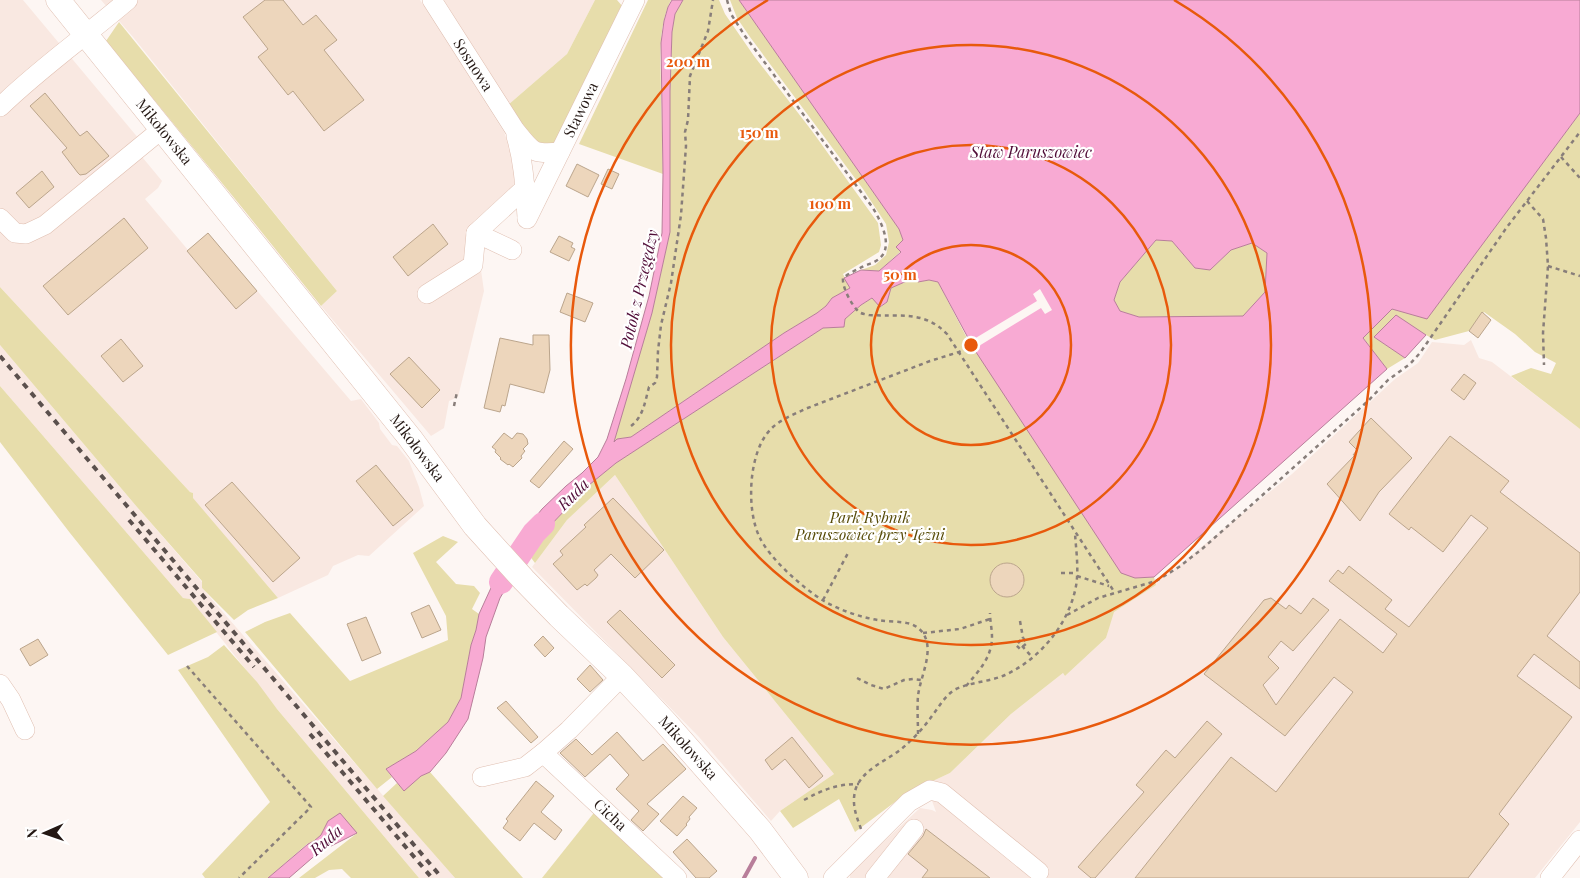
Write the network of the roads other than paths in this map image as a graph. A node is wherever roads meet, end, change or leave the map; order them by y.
1 (58, 0) edge
2 (432, 0) edge
3 (635, 0) edge
4 (123, 2) edge
5 (86, 36) junction
6 (0, 106) edge
7 (162, 129) junction
8 (526, 152) junction
9 (560, 152) junction
10 (547, 179) junction
11 (526, 187) junction
12 (0, 218) edge
13 (476, 233) junction
14 (512, 250) dead end
15 (427, 294) dead end
16 (622, 676) junction
17 (0, 684) edge
18 (24, 730) dead end
19 (544, 753) junction
20 (482, 777) dead end
21 (914, 829) dead end
22 (1580, 840) edge
23 (1039, 872) dead end
24 (677, 878) edge
25 (796, 878) edge
26 (833, 878) edge
27 (875, 878) edge
28 (1550, 878) edge

1 - 5 main road, Mikołowska
2 - 8 street, Sosnowa
3 - 9 street, Stawowa
4 - 5 street
5 - 6 street
5 - 7 main road, Mikołowska
7 - 12 street
7 - 16 main road, Mikołowska
8 - 9 street
8 - 10 street, Sosnowa
8 - 11 street
9 - 10 street, Stawowa
10 - 11 street, Stawowa
11 - 13 street
13 - 14 street
13 - 15 street
16 - 19 street
16 - 25 main road, Mikołowska
17 - 18 street
19 - 20 street
19 - 24 street, Cicha
21 - 27 street
22 - 28 street
23 - 26 street

